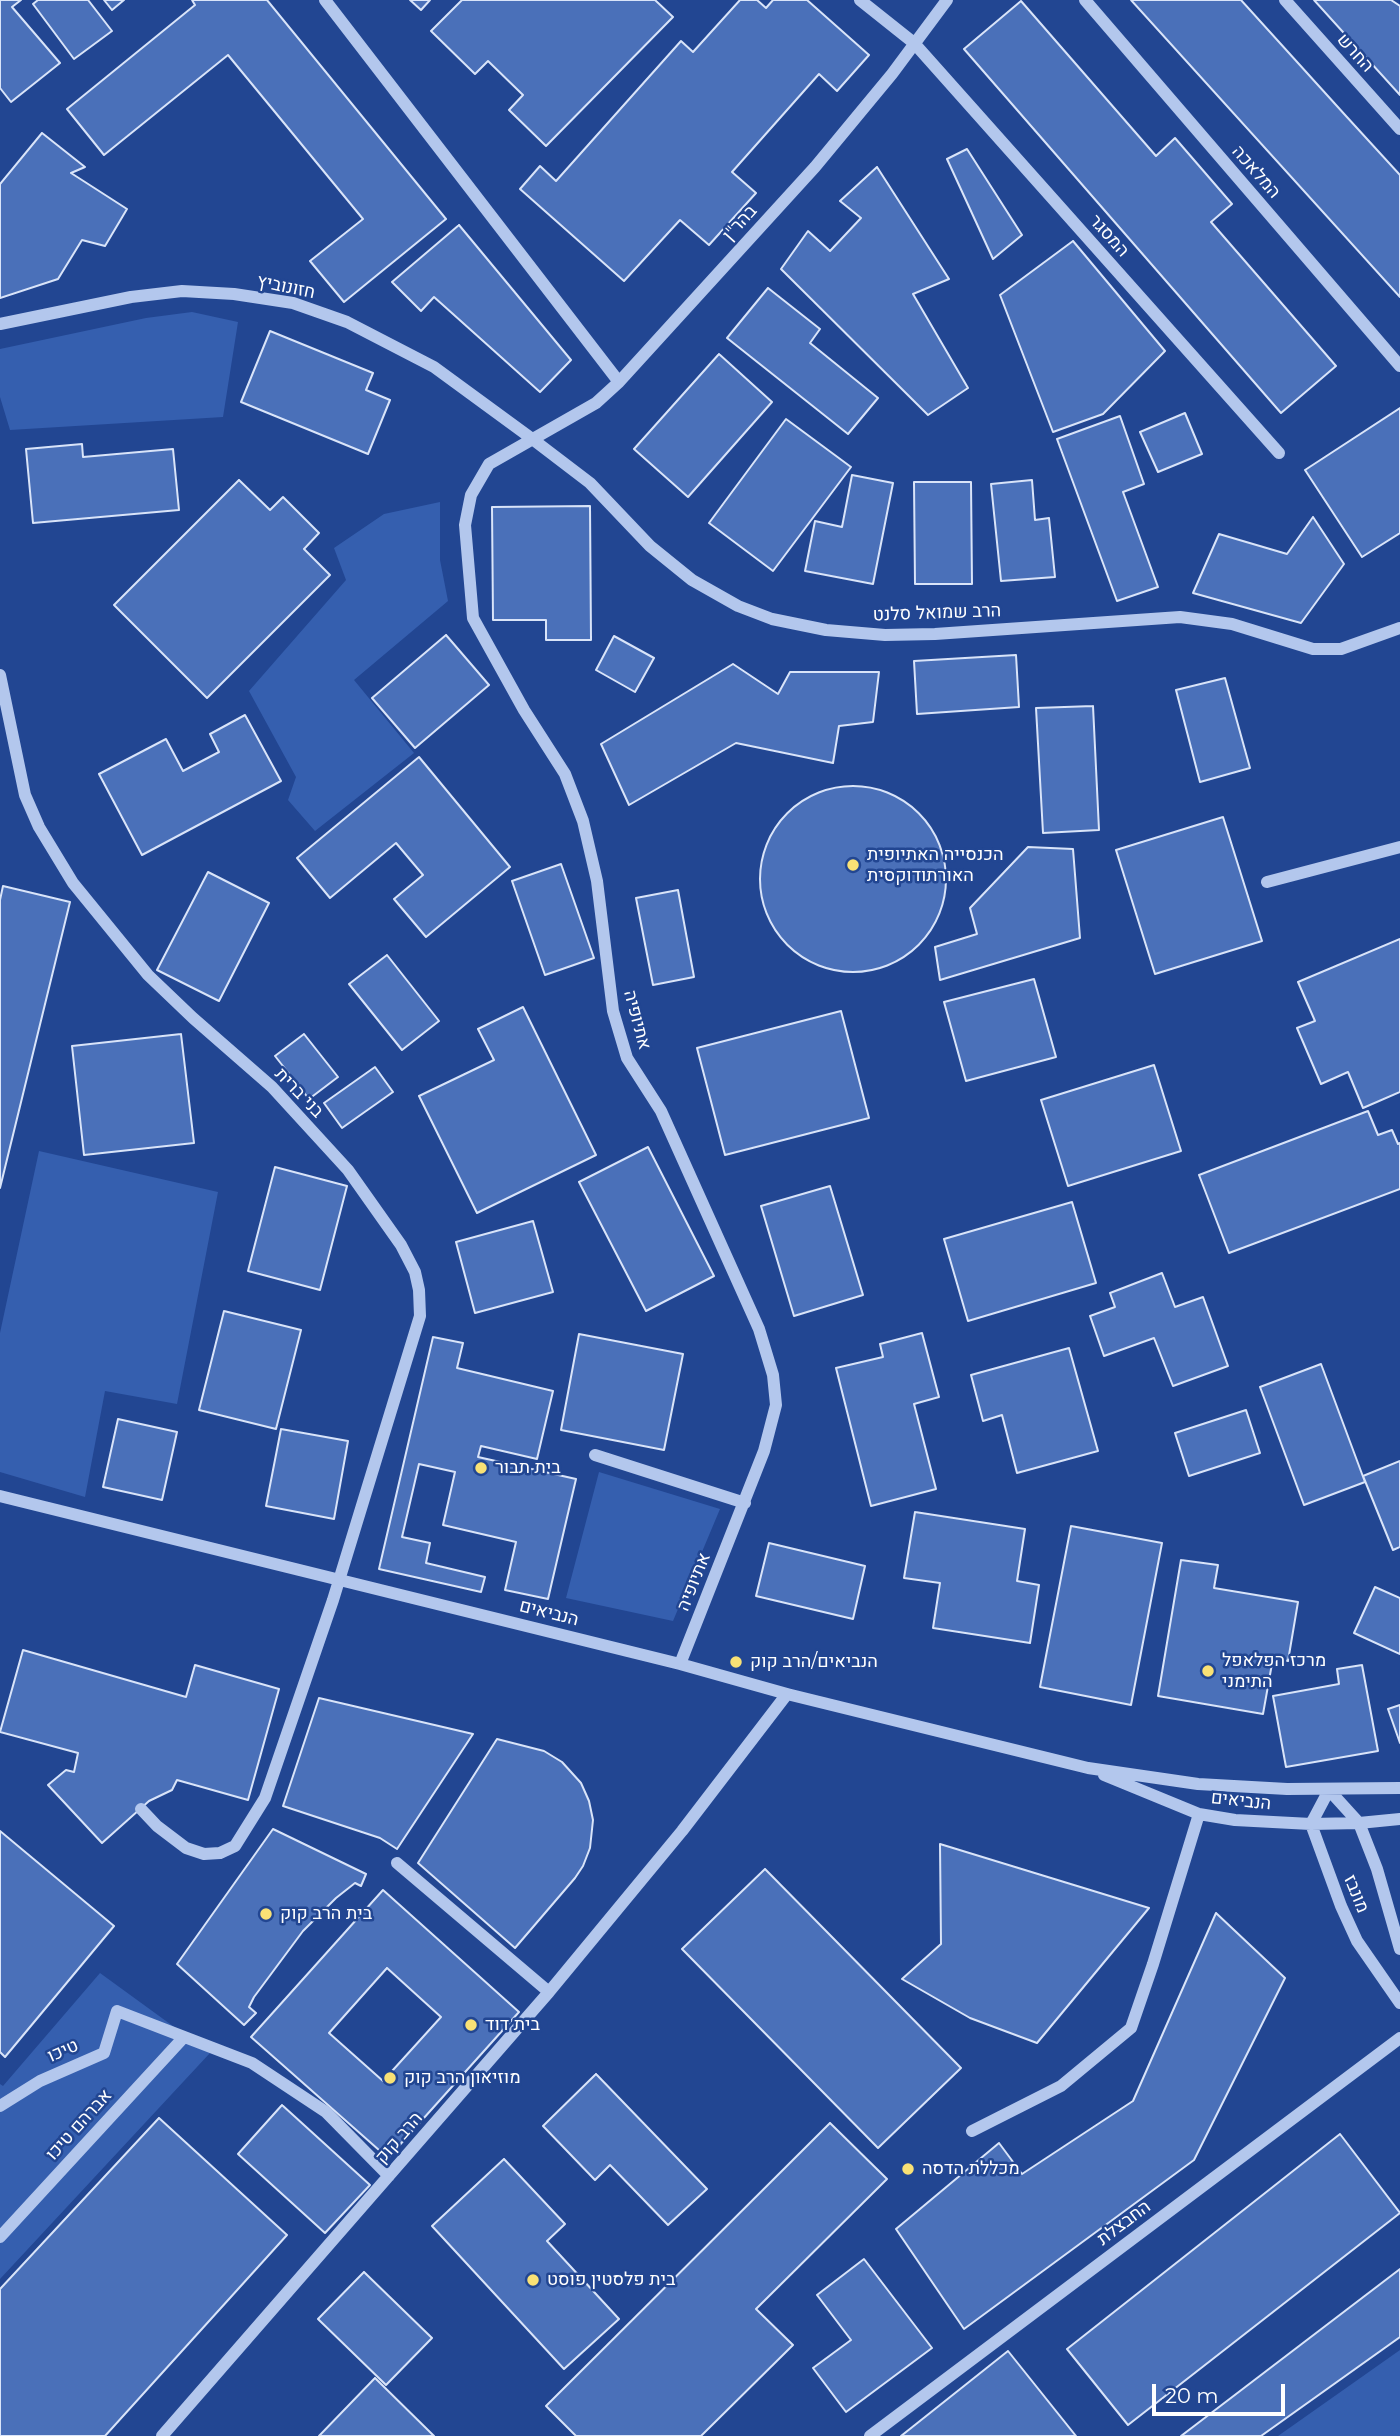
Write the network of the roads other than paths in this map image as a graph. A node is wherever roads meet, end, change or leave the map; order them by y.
1 (325, 0) edge
2 (860, 0) edge
3 (947, 0) edge
4 (1085, 0) edge
5 (1285, 0) edge
6 (914, 43) junction
7 (1400, 129) edge
8 (0, 324) edge
9 (1400, 366) edge
10 (619, 382) junction
11 (531, 438) junction
12 (1279, 453) dead end
13 (1400, 628) edge
14 (0, 676) edge
15 (1400, 847) edge
16 (1267, 882) dead end
17 (596, 1455) dead end
18 (0, 1496) edge
19 (745, 1503) junction
20 (340, 1579) junction
21 (680, 1664) junction
22 (788, 1694) junction
23 (1088, 1768) junction
24 (1400, 1788) edge
25 (1329, 1790) junction
26 (141, 1809) dead end
27 (1199, 1814) junction
28 (1400, 1819) edge
29 (1359, 1823) junction
30 (1311, 1824) junction
31 (397, 1863) dead end
32 (1399, 1937) edge
33 (549, 1992) junction
34 (1400, 2003) edge
35 (184, 2036) junction
36 (1400, 2038) edge
37 (0, 2106) edge
38 (972, 2131) dead end
39 (389, 2176) junction
40 (0, 2237) edge
41 (162, 2436) edge
42 (870, 2436) edge

1 - 10 street
2 - 6 street, המסגר
3 - 6 street, בהר"ן
4 - 9 street, המלאכה
5 - 7 street, החרש
6 - 10 street, בהר"ן
6 - 12 street, המסגר
8 - 11 street, חזונוביץ
10 - 11 street, בהר"ן
11 - 13 street, הרב שמואל סלנט
11 - 19 street, אתיופיה
14 - 20 street, בני ברית
15 - 16 street
17 - 19 street
18 - 20 street, הנביאים
19 - 21 street, אתיופיה
20 - 21 street, הנביאים
20 - 26 street, בני ברית
21 - 22 street, הנביאים
22 - 23 street, הנביאים
22 - 33 street, הרב קוק
23 - 25 street, הנביאים
23 - 27 street, הנביאים
24 - 25 street, הנביאים
25 - 29 street
25 - 30 street
27 - 30 street, הנביאים
27 - 38 street
28 - 29 street, הנביאים
29 - 30 street, הנביאים
29 - 32 street, מונבז
30 - 34 street, מונבז
31 - 33 street
33 - 39 street, הרב קוק
35 - 37 street, טיכו
35 - 39 street
35 - 40 street, אברהם טיכו
36 - 42 street, החבצלת
39 - 41 street, הרב קוק

